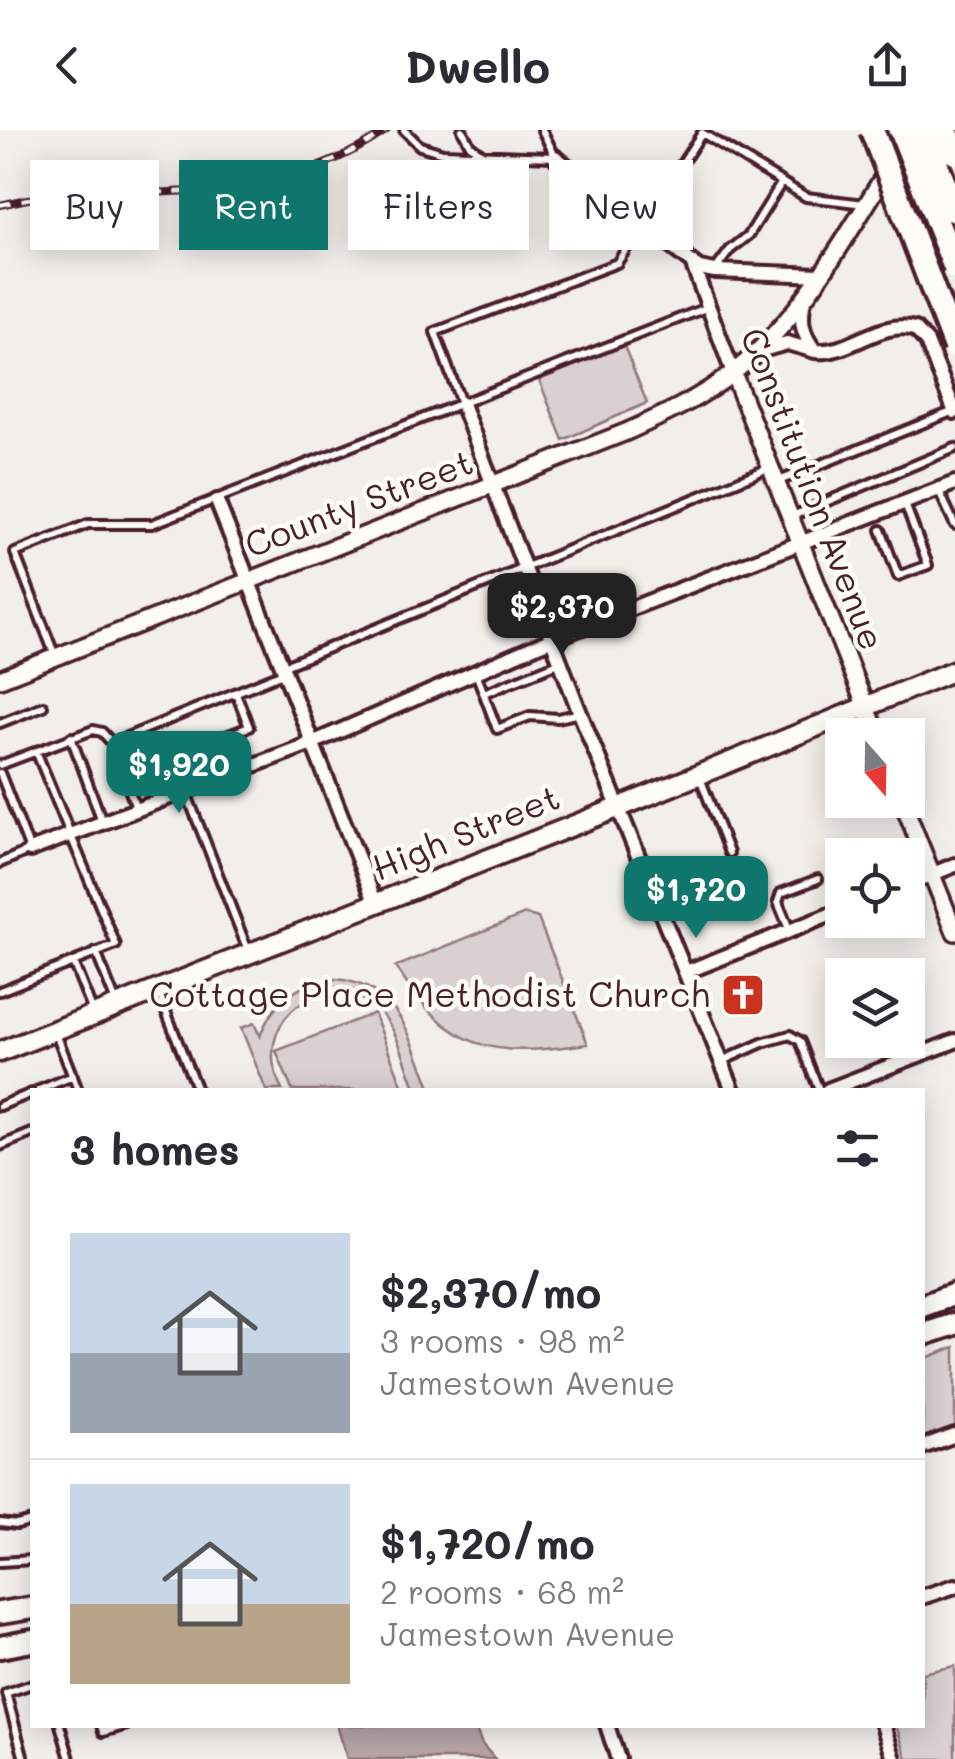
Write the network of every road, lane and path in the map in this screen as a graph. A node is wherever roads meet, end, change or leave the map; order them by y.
1 (404, 130) edge
2 (462, 130) edge
3 (542, 130) edge
4 (872, 130) edge
5 (948, 130) edge
6 (912, 131) edge
7 (955, 153) edge
8 (484, 155) junction
9 (556, 157) junction
10 (560, 160) edge
11 (684, 160) edge
12 (782, 182) junction
13 (865, 204) junction
14 (955, 211) edge
15 (625, 250) edge
16 (675, 250) edge
17 (694, 265) junction
18 (955, 268) edge
19 (714, 271) junction
20 (821, 275) junction
21 (804, 298) junction
22 (709, 306) junction
23 (955, 347) edge
24 (815, 351) junction
25 (756, 352) junction
26 (733, 373) junction
27 (462, 404) junction
28 (955, 411) edge
29 (955, 448) edge
30 (773, 475) junction
31 (955, 483) edge
32 (492, 485) junction
33 (938, 490) junction
34 (216, 501) junction
35 (905, 503) junction
36 (790, 516) junction
37 (955, 526) edge
38 (881, 530) dead end
39 (800, 544) junction
40 (524, 567) junction
41 (248, 579) junction
42 (552, 639) junction
43 (56, 657) junction
44 (561, 662) junction
45 (283, 670) junction
46 (955, 670) edge
47 (476, 672) junction
48 (0, 679) edge
49 (236, 693) junction
50 (484, 694) junction
51 (43, 706) dead end
52 (865, 706) junction
53 (581, 713) junction
54 (870, 718) edge
55 (0, 723) edge
56 (71, 737) junction
57 (312, 742) junction
58 (112, 743) junction
59 (36, 750) junction
60 (0, 765) edge
61 (0, 773) edge
62 (699, 774) junction
63 (124, 776) junction
64 (186, 791) junction
65 (620, 807) junction
66 (137, 810) junction
67 (909, 818) edge
68 (103, 823) junction
69 (71, 835) junction
70 (30, 850) junction
71 (729, 853) dead end
72 (0, 862) edge
73 (955, 865) edge
74 (932, 874) junction
75 (925, 877) edge
76 (818, 878) dead end
77 (376, 904) junction
78 (825, 917) edge
79 (790, 930) junction
80 (955, 932) edge
81 (96, 952) junction
82 (249, 954) junction
83 (73, 962) junction
84 (686, 972) junction
85 (157, 990) junction
86 (0, 991) edge
87 (117, 1006) junction
88 (94, 1015) junction
89 (55, 1030) junction
90 (955, 1041) edge
91 (0, 1052) edge
92 (722, 1061) junction
93 (73, 1076) junction
94 (43, 1088) edge
95 (77, 1088) edge
96 (196, 1088) edge
97 (733, 1088) edge
98 (818, 1088) edge
99 (833, 1088) edge
100 (30, 1094) edge
101 (0, 1106) edge
102 (30, 1134) edge
103 (0, 1146) edge
104 (955, 1294) edge
105 (925, 1305) edge
106 (955, 1324) edge
107 (925, 1334) edge
108 (955, 1436) edge
109 (925, 1446) edge
110 (30, 1521) edge
111 (0, 1523) edge
112 (30, 1560) edge
113 (0, 1562) edge
114 (955, 1586) edge
115 (925, 1596) edge
116 (30, 1608) edge
117 (0, 1613) edge
118 (30, 1641) edge
119 (0, 1647) edge
120 (30, 1685) edge
121 (61, 1728) edge
122 (608, 1728) edge
123 (884, 1728) edge
124 (24, 1759) edge
125 (70, 1759) edge
126 (618, 1759) edge
127 (894, 1759) edge

1 - 8 lane
2 - 8 lane
3 - 9 lane
4 - 23 highway, bridge
5 - 6 street
5 - 7 highway, bridge
6 - 13 street, County Street
6 - 14 highway, bridge
6 - 18 highway, bridge
8 - 9 lane
9 - 10 street
11 - 12 lane
12 - 13 lane
12 - 19 lane
13 - 20 street, County Street
15 - 27 lane
16 - 17 street
17 - 19 street
17 - 22 street, Constitution Avenue
19 - 20 street
20 - 21 street, County Street
21 - 24 street
21 - 25 street, County Street
22 - 26 street, Constitution Avenue
22 - 27 lane
24 - 25 street
24 - 28 street
25 - 26 street, County Street
26 - 30 street, Constitution Avenue
26 - 32 street, County Street
27 - 32 street
27 - 34 lane
28 - 30 lane
29 - 36 lane
30 - 36 street, Constitution Avenue
30 - 40 lane
31 - 33 street
32 - 40 street
32 - 41 street, County Street
33 - 35 street
33 - 37 lane
34 - 41 street
34 - 43 lane
35 - 38 lane
35 - 39 street
36 - 39 street, Constitution Avenue
39 - 42 street
39 - 52 street, Constitution Avenue
40 - 42 street
40 - 45 lane
41 - 43 street, County Street
41 - 45 street
42 - 44 street
42 - 47 street
43 - 48 street, County Street
44 - 50 lane
44 - 53 street
45 - 49 lane
45 - 57 street
46 - 52 main road, High Street
47 - 50 lane
47 - 57 street
49 - 58 lane
49 - 63 lane
50 - 53 lane
51 - 55 lane
52 - 54 street, Constitution Avenue
52 - 62 main road, High Street
53 - 65 street
56 - 58 lane
56 - 59 lane
56 - 68 lane
57 - 64 street
57 - 77 street
58 - 63 lane
59 - 60 lane
59 - 69 lane
61 - 70 lane
62 - 65 main road, High Street
62 - 71 lane
63 - 66 lane
64 - 66 street
64 - 82 lane
65 - 77 main road, High Street
65 - 84 street
66 - 68 street
67 - 74 street
68 - 69 street
69 - 70 street
69 - 81 lane
70 - 72 lane
73 - 74 street
74 - 75 street
74 - 80 street
76 - 79 lane
77 - 82 main road, High Street
78 - 79 street
79 - 84 street
81 - 83 lane
81 - 87 lane
82 - 85 main road, High Street
83 - 86 lane
83 - 88 lane
84 - 92 street
85 - 87 main road, High Street
85 - 96 lane
87 - 88 main road, High Street
88 - 89 main road, High Street
89 - 91 main road, High Street
89 - 93 lane
90 - 99 street
92 - 97 street
92 - 98 lane
93 - 94 lane
93 - 95 lane
100 - 101 lane
102 - 103 lane
104 - 105 main road
106 - 107 main road
108 - 109 street
110 - 111 lane
112 - 113 lane
114 - 115 street
116 - 117 main road
118 - 119 main road
120 - 124 lane
121 - 125 lane
122 - 126 street
123 - 127 street

